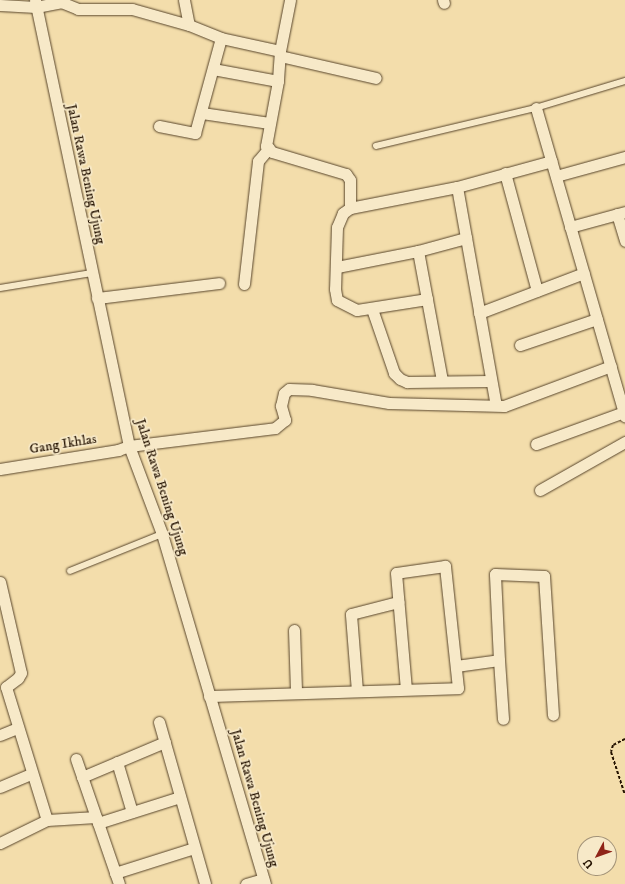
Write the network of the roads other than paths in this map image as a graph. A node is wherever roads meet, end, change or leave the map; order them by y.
1 (184, 0) edge
2 (290, 0) edge
3 (66, 1) edge
4 (36, 3) edge
5 (131, 4) edge
6 (0, 5) edge
7 (189, 24) junction
8 (221, 38) junction
9 (280, 54) junction
10 (213, 69) junction
11 (376, 78) dead end
12 (278, 81) junction
13 (625, 81) edge
14 (536, 108) junction
15 (202, 113) junction
16 (269, 123) junction
17 (159, 126) dead end
18 (376, 146) dead end
19 (268, 148) junction
20 (625, 157) edge
21 (552, 161) junction
22 (506, 173) junction
23 (556, 176) junction
24 (457, 187) junction
25 (350, 208) junction
26 (621, 213) edge
27 (570, 227) junction
28 (466, 238) junction
29 (625, 241) edge
30 (418, 251) junction
31 (338, 267) junction
32 (92, 273) junction
33 (584, 273) junction
34 (219, 283) dead end
35 (244, 284) dead end
36 (0, 288) edge
37 (537, 291) junction
38 (97, 298) junction
39 (427, 298) junction
40 (372, 309) junction
41 (479, 313) junction
42 (597, 319) junction
43 (520, 345) dead end
44 (611, 366) junction
45 (442, 380) junction
46 (490, 381) junction
47 (621, 388) edge
48 (496, 405) junction
49 (624, 414) edge
50 (625, 442) edge
51 (536, 444) dead end
52 (129, 446) junction
53 (0, 469) edge
54 (540, 490) dead end
55 (162, 534) junction
56 (70, 571) dead end
57 (0, 582) edge
58 (398, 602) junction
59 (294, 630) dead end
60 (499, 660) junction
61 (456, 666) junction
62 (406, 690) junction
63 (296, 691) junction
64 (357, 691) junction
65 (209, 696) junction
66 (553, 715) dead end
67 (503, 719) dead end
68 (159, 722) dead end
69 (17, 728) junction
70 (0, 735) edge
71 (165, 742) junction
72 (76, 759) dead end
73 (117, 762) junction
74 (31, 774) junction
75 (82, 778) junction
76 (0, 787) edge
77 (180, 797) junction
78 (132, 812) junction
79 (47, 820) junction
80 (97, 820) junction
81 (0, 843) edge
82 (194, 848) junction
83 (115, 873) junction
84 (264, 881) edge
85 (119, 884) edge
86 (205, 884) edge
87 (246, 884) edge

1 - 7 street
2 - 9 street
3 - 4 street
3 - 5 street
4 - 6 street
4 - 32 street, Jalan Rawa Bening Ujung
5 - 7 street
7 - 8 street
8 - 9 street
8 - 10 street
9 - 11 street
9 - 12 street
10 - 12 street
10 - 15 street
12 - 16 street
13 - 14 lane
14 - 18 lane
14 - 21 street
15 - 16 street
15 - 17 street
16 - 19 street
19 - 25 street
19 - 35 street
20 - 23 street
21 - 22 street
21 - 23 street
22 - 24 street
22 - 37 street
23 - 27 street
24 - 25 street
24 - 28 street
25 - 31 street
26 - 27 street
26 - 29 street
27 - 33 street
28 - 30 street
28 - 41 street
30 - 31 street
30 - 39 street
31 - 40 street
32 - 36 lane
32 - 38 street, Jalan Rawa Bening Ujung
33 - 37 street
33 - 42 street
34 - 38 street
37 - 41 street
38 - 52 street, Jalan Rawa Bening Ujung
39 - 40 street
39 - 45 street
40 - 45 street
41 - 46 street
42 - 43 street
42 - 44 street
44 - 47 street
44 - 48 street
45 - 46 street
46 - 48 street
47 - 49 street
48 - 52 street, Gang Ikhlas
49 - 51 street
50 - 54 street
52 - 53 street, Gang Ikhlas
52 - 55 street, Jalan Rawa Bening Ujung
55 - 56 lane
55 - 65 street, Jalan Rawa Bening Ujung
57 - 69 street
58 - 61 street
58 - 62 street
58 - 64 street
59 - 63 street
60 - 61 street
60 - 66 street
60 - 67 street
61 - 62 street
62 - 64 street
63 - 64 street
63 - 65 street
65 - 84 street, Jalan Rawa Bening Ujung
68 - 71 street
69 - 70 street
69 - 74 street
71 - 73 street
71 - 77 street
72 - 75 street
73 - 75 street
73 - 78 street
74 - 76 street
74 - 79 street
75 - 80 street
77 - 78 street
77 - 82 street
78 - 80 street
79 - 80 street
79 - 81 street
80 - 83 street
82 - 83 street
82 - 86 street
83 - 85 street
84 - 87 street

